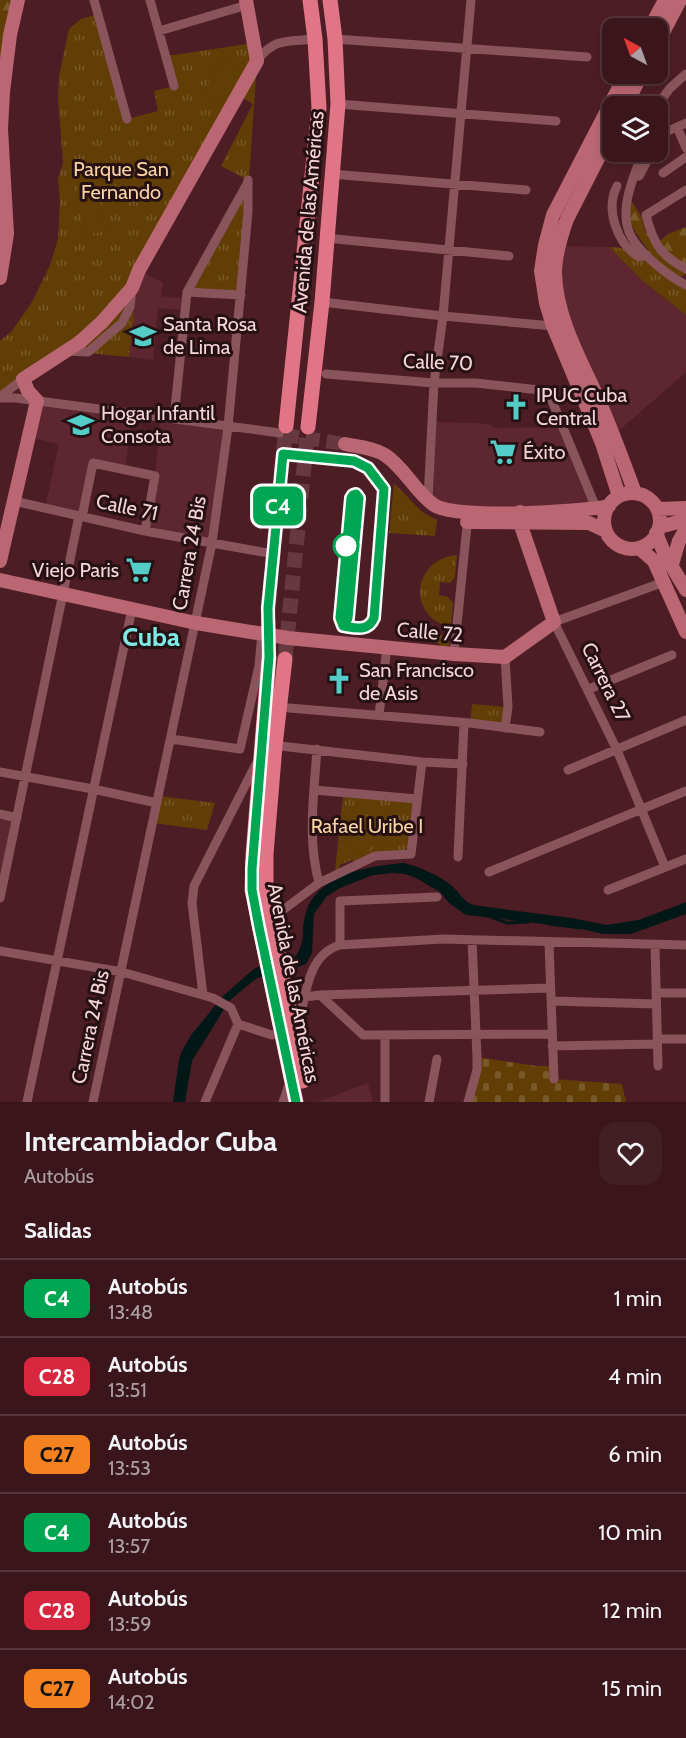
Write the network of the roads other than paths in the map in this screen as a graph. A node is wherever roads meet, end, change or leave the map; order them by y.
1 (18, 0) edge
2 (94, 0) edge
3 (150, 0) edge
4 (310, 0) edge
5 (330, 0) edge
6 (471, 0) edge
7 (665, 0) edge
8 (680, 0) edge
9 (246, 2) edge
10 (655, 18) edge
11 (668, 23) edge
12 (159, 30) junction
13 (315, 39) junction
14 (335, 39) junction
15 (467, 49) junction
16 (587, 57) dead end
17 (257, 61) junction
18 (686, 74) edge
19 (621, 84) edge
20 (174, 86) dead end
21 (663, 96) edge
22 (338, 104) junction
23 (460, 114) junction
24 (127, 119) dead end
25 (556, 121) dead end
26 (682, 125) edge
27 (668, 131) edge
28 (686, 148) edge
29 (602, 151) edge
30 (686, 157) edge
31 (640, 162) edge
32 (647, 162) edge
33 (663, 172) dead end
34 (331, 174) junction
35 (455, 184) junction
36 (617, 186) dead end
37 (526, 190) dead end
38 (686, 190) edge
39 (630, 193) junction
40 (326, 238) junction
41 (449, 250) junction
42 (647, 255) junction
43 (509, 256) dead end
44 (686, 269) edge
45 (0, 278) edge
46 (684, 282) edge
47 (188, 292) junction
48 (241, 295) junction
49 (322, 302) junction
50 (443, 316) junction
51 (554, 326) junction
52 (326, 374) dead end
53 (23, 379) junction
54 (435, 383) junction
55 (0, 397) edge
56 (36, 401) junction
57 (174, 418) junction
58 (228, 427) junction
59 (308, 427) tunnel mouth
60 (283, 429) joint
61 (345, 444) tunnel mouth
62 (635, 493) junction
63 (620, 496) junction
64 (428, 499) junction
65 (14, 501) junction
66 (602, 507) junction
67 (686, 508) edge
68 (657, 509) junction
69 (80, 516) junction
70 (467, 517) junction
71 (520, 518) junction
72 (686, 520) edge
73 (686, 529) edge
74 (657, 530) junction
75 (145, 531) junction
76 (606, 531) junction
77 (212, 543) junction
78 (639, 548) junction
79 (268, 553) dead end
80 (0, 561) edge
81 (672, 564) junction
82 (0, 580) edge
83 (664, 582) junction
84 (686, 590) edge
85 (64, 594) junction
86 (132, 609) junction
87 (554, 622) junction
88 (196, 623) junction
89 (686, 632) edge
90 (262, 633) junction
91 (387, 648) junction
92 (454, 654) junction
93 (672, 655) dead end
94 (269, 657) tunnel mouth
95 (505, 657) junction
96 (285, 659) tunnel mouth
97 (589, 689) junction
98 (289, 708) dead end
99 (380, 715) junction
100 (686, 720) edge
101 (464, 723) junction
102 (505, 728) junction
103 (540, 732) dead end
104 (171, 739) junction
105 (280, 746) dead end
106 (261, 748) junction
107 (317, 750) junction
108 (617, 750) junction
109 (422, 762) junction
110 (463, 764) junction
111 (568, 771) dead end
112 (0, 772) edge
113 (25, 777) junction
114 (93, 789) junction
115 (314, 790) junction
116 (686, 791) edge
117 (417, 800) junction
118 (158, 803) junction
119 (642, 810) junction
120 (0, 814) edge
121 (17, 818) junction
122 (458, 857) dead end
123 (686, 859) edge
124 (665, 867) junction
125 (489, 872) dead end
126 (319, 883) junction
127 (608, 890) dead end
128 (437, 897) dead end
129 (0, 898) edge
130 (271, 920) junction
131 (472, 940) junction
132 (549, 943) junction
133 (340, 945) junction
134 (655, 945) junction
135 (686, 945) edge
136 (0, 951) edge
137 (270, 951) junction
138 (57, 961) junction
139 (122, 972) junction
140 (278, 988) junction
141 (550, 988) junction
142 (474, 989) junction
143 (686, 993) edge
144 (203, 995) junction
145 (320, 995) junction
146 (305, 996) junction
147 (656, 998) junction
148 (552, 1001) junction
149 (300, 1019) dead end
150 (238, 1024) junction
151 (272, 1035) dead end
152 (385, 1035) junction
153 (475, 1035) junction
154 (552, 1035) junction
155 (686, 1039) edge
156 (657, 1042) junction
157 (552, 1046) junction
158 (437, 1059) dead end
159 (658, 1066) dead end
160 (292, 1078) junction
161 (554, 1079) dead end
162 (27, 1102) edge
163 (93, 1102) edge
164 (205, 1102) edge
165 (283, 1102) edge
166 (296, 1102) edge
167 (306, 1102) edge
168 (385, 1102) edge
169 (429, 1102) edge
170 (468, 1102) edge

1 - 45 street
2 - 24 street
3 - 12 street
4 - 13 main road, Avenida de las Américas
5 - 14 main road, Avenida de las Américas
6 - 15 street
7 - 10 street
8 - 11 street
9 - 12 street
9 - 17 street
12 - 20 street
13 - 17 street
13 - 60 main road, Avenida de las Américas
14 - 15 street
14 - 22 main road, Avenida de las Américas
15 - 16 street
15 - 23 street
17 - 53 street
18 - 21 street
19 - 51 street
22 - 23 street
22 - 34 main road, Avenida de las Américas
23 - 25 street
23 - 35 street
26 - 27 street
26 - 28 street
29 - 62 street
30 - 33 street
31 - 39 street
32 - 39 street
34 - 35 street
34 - 40 main road, Avenida de las Américas
35 - 37 street
35 - 41 street
36 - 42 street
38 - 44 street
39 - 42 street
40 - 41 street
40 - 49 main road, Avenida de las Américas
41 - 43 street
41 - 50 street
42 - 46 street
47 - 48 street
47 - 48 street, Carrera 24 Bis
47 - 57 street
48 - 58 street, Carrera 24 Bis
49 - 50 street
49 - 59 main road, Avenida de las Américas
50 - 51 street
50 - 54 street
51 - 63 street
52 - 54 street, Calle 70
53 - 55 street
53 - 56 street
54 - 64 street
54 - 66 street, Calle 70
55 - 56 street
56 - 57 street
56 - 65 street
57 - 58 street
58 - 60 street
58 - 77 street, Carrera 24 Bis
61 - 64 street
62 - 63 street
62 - 68 street
63 - 66 street
64 - 70 street
65 - 69 street, Calle 71
65 - 80 street
66 - 71 street
66 - 76 street
67 - 68 street
68 - 74 street
69 - 75 street, Calle 71
69 - 75 street
69 - 85 street
70 - 71 street
70 - 92 street
71 - 76 street
71 - 87 street, Carrera 27
72 - 74 street
73 - 81 street
74 - 78 street
74 - 81 street
75 - 77 street, Calle 71
76 - 78 street
77 - 79 street, Calle 71
77 - 88 street, Carrera 24 Bis
78 - 83 street
81 - 84 street
82 - 85 street, Calle 72
83 - 87 street
83 - 89 street
85 - 86 street, Calle 72
85 - 113 street
86 - 88 street, Calle 72
86 - 114 street
87 - 95 street
87 - 97 street, Carrera 27
88 - 90 street, Calle 72
88 - 104 street, Carrera 24 Bis
90 - 91 street, Calle 72
90 - 104 street
91 - 92 street, Calle 72
91 - 99 street
92 - 95 street, Calle 72
93 - 97 street
94 - 106 main road, Avenida de las Américas
95 - 102 street
96 - 130 main road, Avenida de las Américas
97 - 108 street, Carrera 27
98 - 99 street
99 - 101 street
100 - 108 street
101 - 102 street
101 - 110 street
102 - 103 street
104 - 118 street, Carrera 24 Bis
105 - 107 street
106 - 137 main road, Avenida de las Américas
106 - 144 street
107 - 109 street
107 - 115 street
108 - 111 street
108 - 119 street, Carrera 27
109 - 110 street
109 - 117 street
110 - 122 street
112 - 113 street
113 - 114 street
113 - 121 street
114 - 118 street
114 - 138 street
115 - 117 street
115 - 126 street
116 - 119 street
117 - 126 street
118 - 139 street, Carrera 24 Bis
119 - 124 street, Carrera 27
119 - 125 street
120 - 121 street
121 - 129 street
123 - 124 street
124 - 127 street
126 - 130 street
128 - 133 street
130 - 137 main road, Avenida de las Américas
131 - 132 street
131 - 133 street
131 - 142 street
132 - 134 street
132 - 141 street
133 - 146 street
134 - 135 street
134 - 147 street
136 - 138 street
137 - 140 main road, Avenida de las Américas
138 - 139 street
138 - 162 street
139 - 144 street
139 - 163 street, Carrera 24 Bis
140 - 160 main road, Avenida de las Américas
140 - 167 main road, Avenida de las Américas
141 - 142 street
141 - 148 street
142 - 145 street
142 - 153 street
143 - 147 street
144 - 150 street
145 - 146 street
145 - 152 street
146 - 149 street
147 - 148 street
147 - 156 street
148 - 154 street
150 - 151 street
150 - 164 street
152 - 153 street
152 - 168 street
153 - 154 street
153 - 170 street
154 - 157 street
155 - 156 street
156 - 157 street
156 - 159 street
157 - 161 street
158 - 169 street
160 - 165 street
160 - 166 main road, Avenida de las Américas

